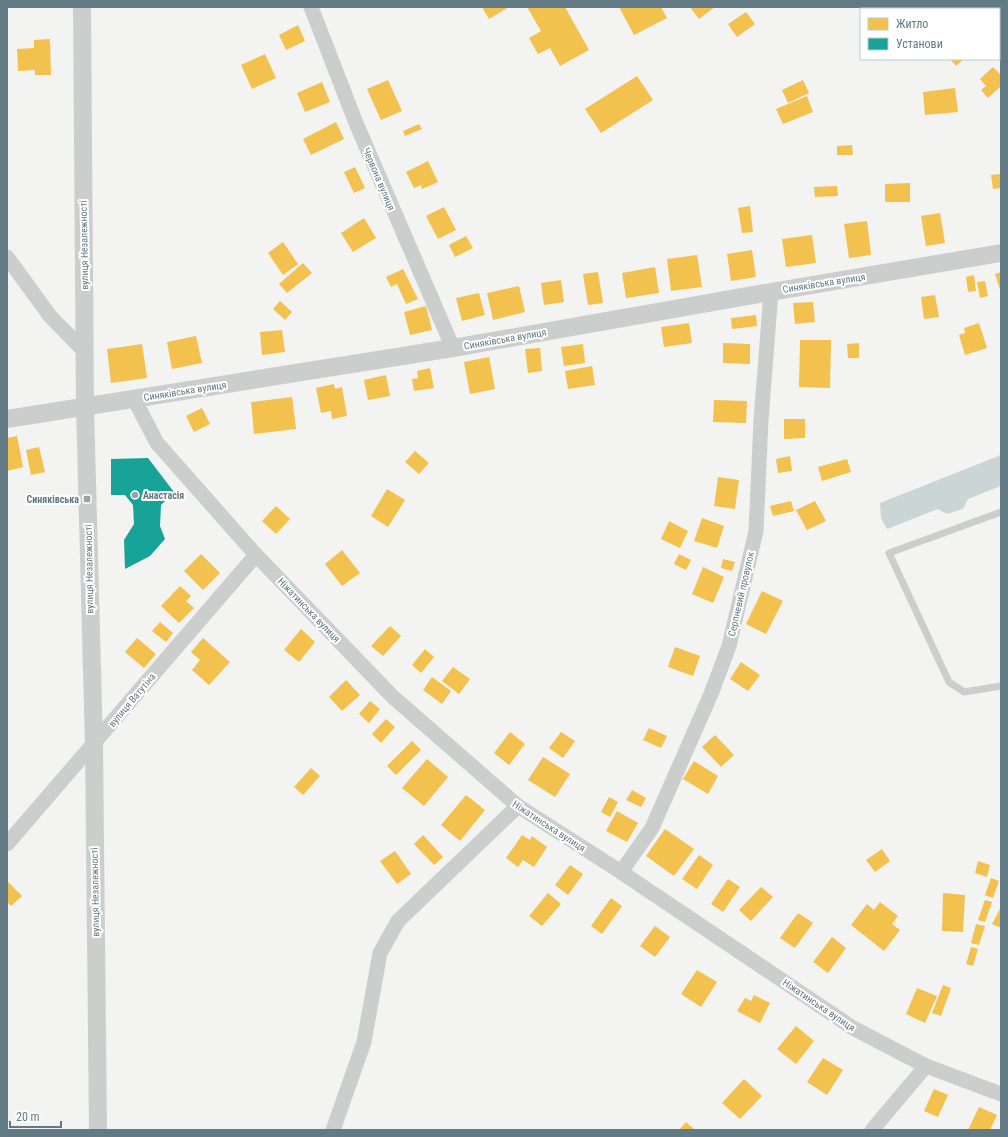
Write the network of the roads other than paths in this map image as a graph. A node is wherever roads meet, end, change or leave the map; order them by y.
1 (82, 7) edge
2 (311, 7) edge
3 (1001, 253) edge
4 (7, 257) edge
5 (771, 292) junction
6 (453, 348) junction
7 (85, 352) junction
8 (134, 399) junction
9 (85, 407) junction
10 (7, 419) edge
11 (1001, 512) edge
12 (256, 555) junction
13 (1001, 686) edge
14 (94, 744) junction
15 (518, 806) junction
16 (7, 844) edge
17 (621, 872) junction
18 (926, 1066) junction
19 (1001, 1094) edge
20 (98, 1130) edge
21 (333, 1130) edge
22 (872, 1130) edge

1 - 7 street, вулиця Незалежності
2 - 6 street, Червона вулиця
3 - 5 street, Синяківська вулиця
4 - 7 street
5 - 6 street, Синяківська вулиця
5 - 17 street, Серпневий провулок
6 - 8 street, Синяківська вулиця
7 - 9 street, вулиця Незалежності
8 - 9 street, Синяківська вулиця
8 - 12 street, Ніжатинська вулиця
9 - 10 street, Синяківська вулиця
9 - 14 street, вулиця Незалежності
11 - 13 lane
12 - 14 street, вулиця Ватутіна
12 - 15 street, Ніжатинська вулиця
14 - 16 street, вулиця Ватутіна
14 - 20 street, вулиця Незалежності
15 - 17 street, Ніжатинська вулиця
15 - 21 street
17 - 18 street, Ніжатинська вулиця
18 - 19 street, Ніжатинська вулиця
18 - 22 street

